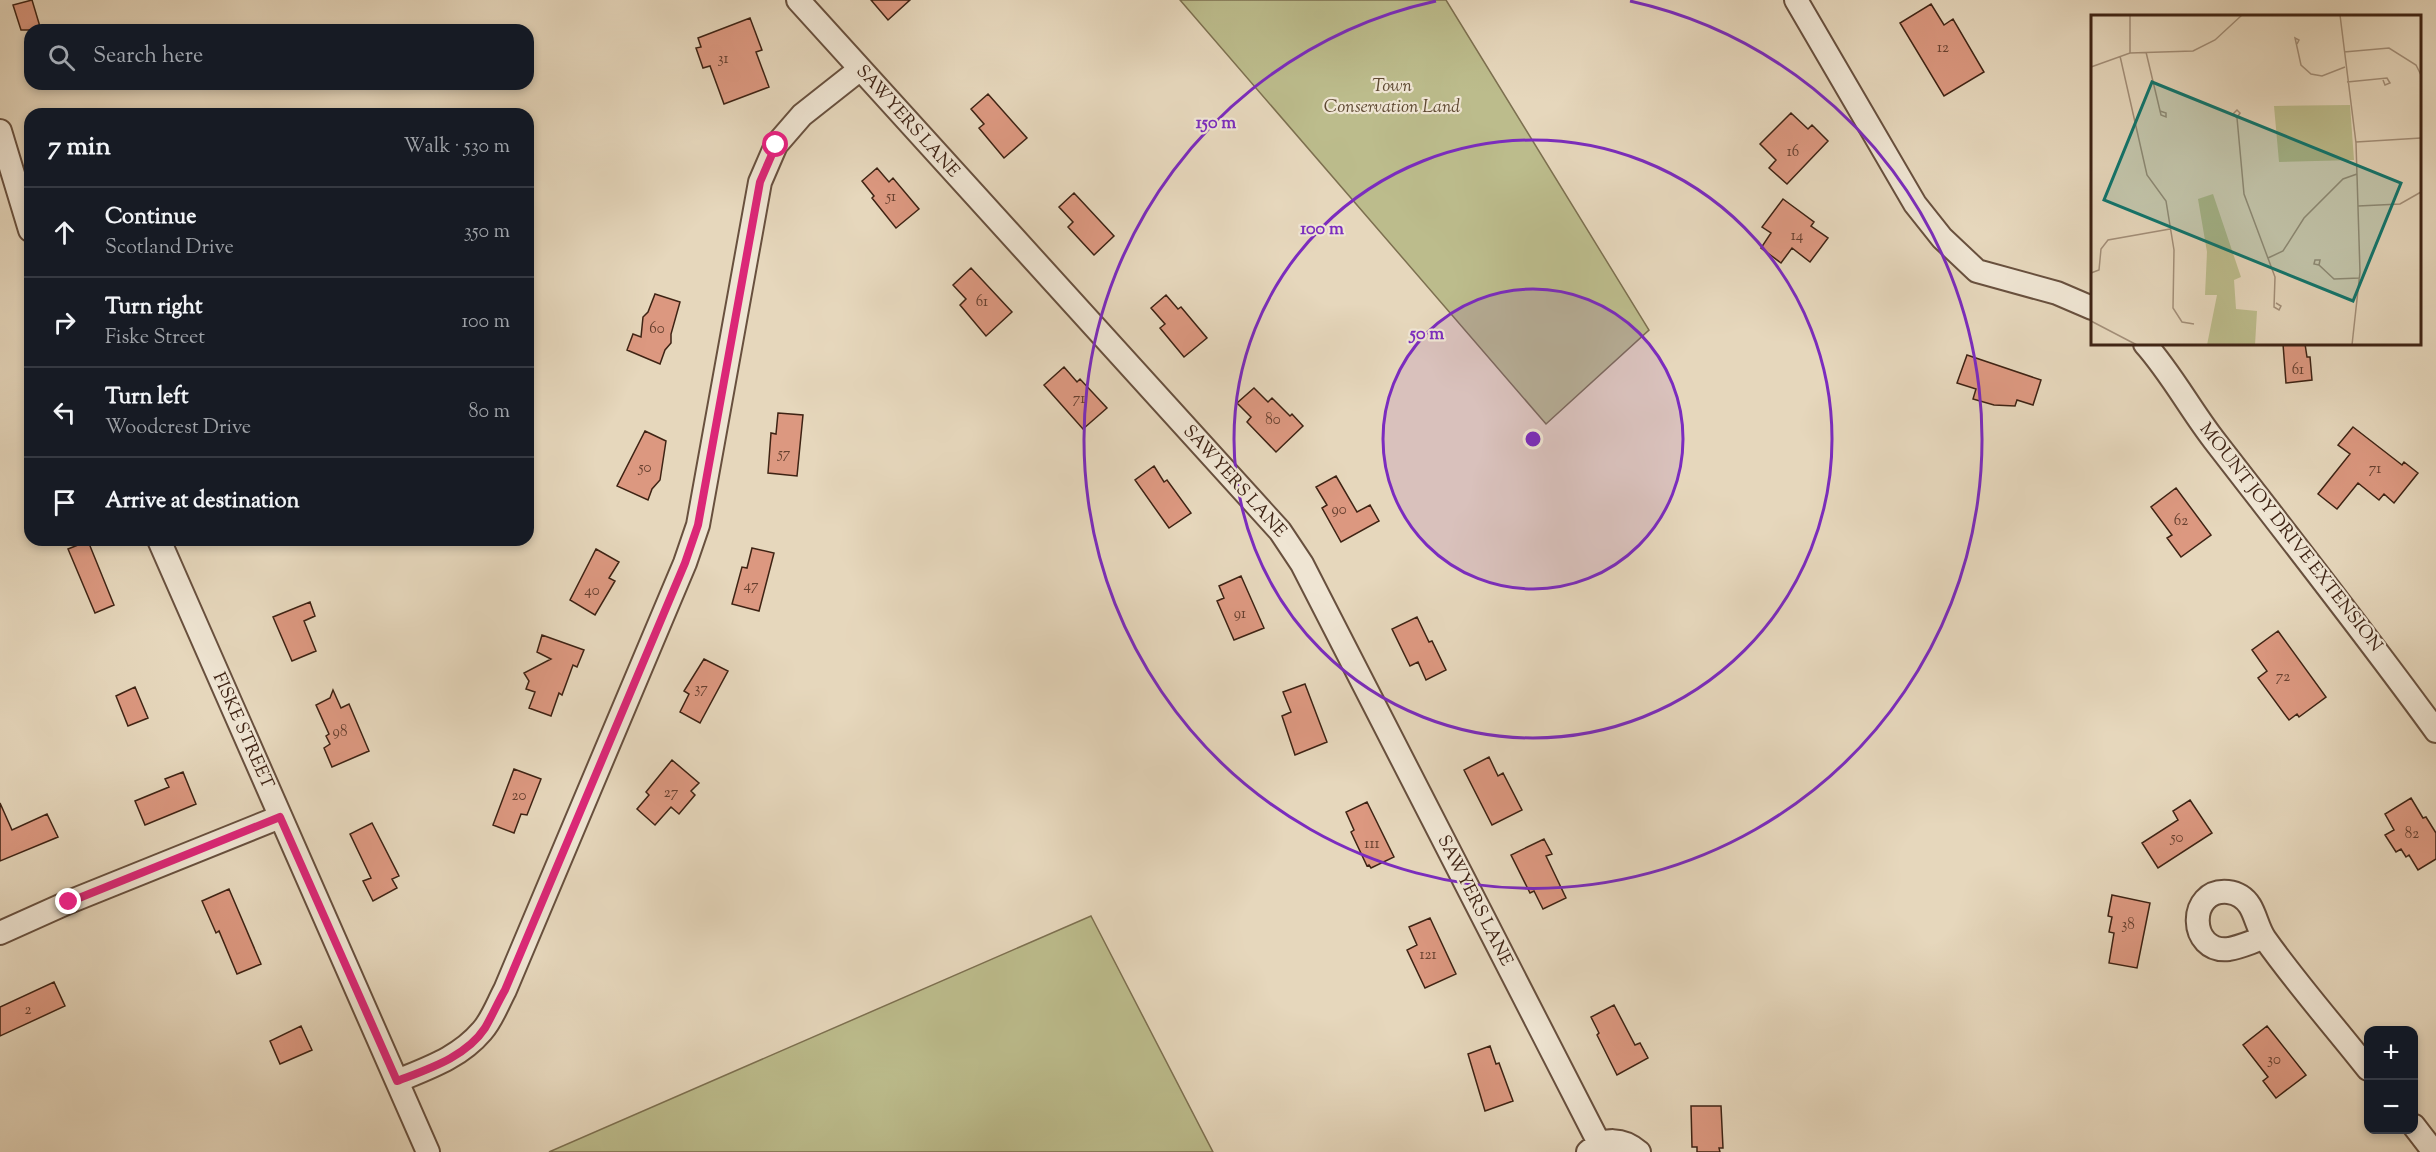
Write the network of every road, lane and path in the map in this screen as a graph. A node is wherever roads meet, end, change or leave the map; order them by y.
1 (798, 0) edge
2 (1796, 0) edge
3 (859, 70) junction
4 (0, 131) edge
5 (24, 205) edge
6 (2091, 308) edge
7 (2146, 345) edge
8 (162, 546) edge
9 (2436, 731) edge
10 (280, 817) junction
11 (0, 933) edge
12 (2264, 938) dead end
13 (2364, 1064) edge
14 (397, 1081) junction
15 (2418, 1131) edge
16 (1593, 1148) edge
17 (428, 1152) edge
18 (1639, 1152) edge
19 (2434, 1152) edge

1 - 3 street, SAWYERS LANE
2 - 6 street
3 - 14 street
3 - 16 street, SAWYERS LANE
4 - 5 street
7 - 9 street, MOUNT JOY DRIVE EXTENSION
8 - 10 street, FISKE STREET
10 - 11 street
10 - 14 street, FISKE STREET
12 - 13 street
14 - 17 street, FISKE STREET
15 - 19 street
16 - 18 street, SAWYERS LANE

